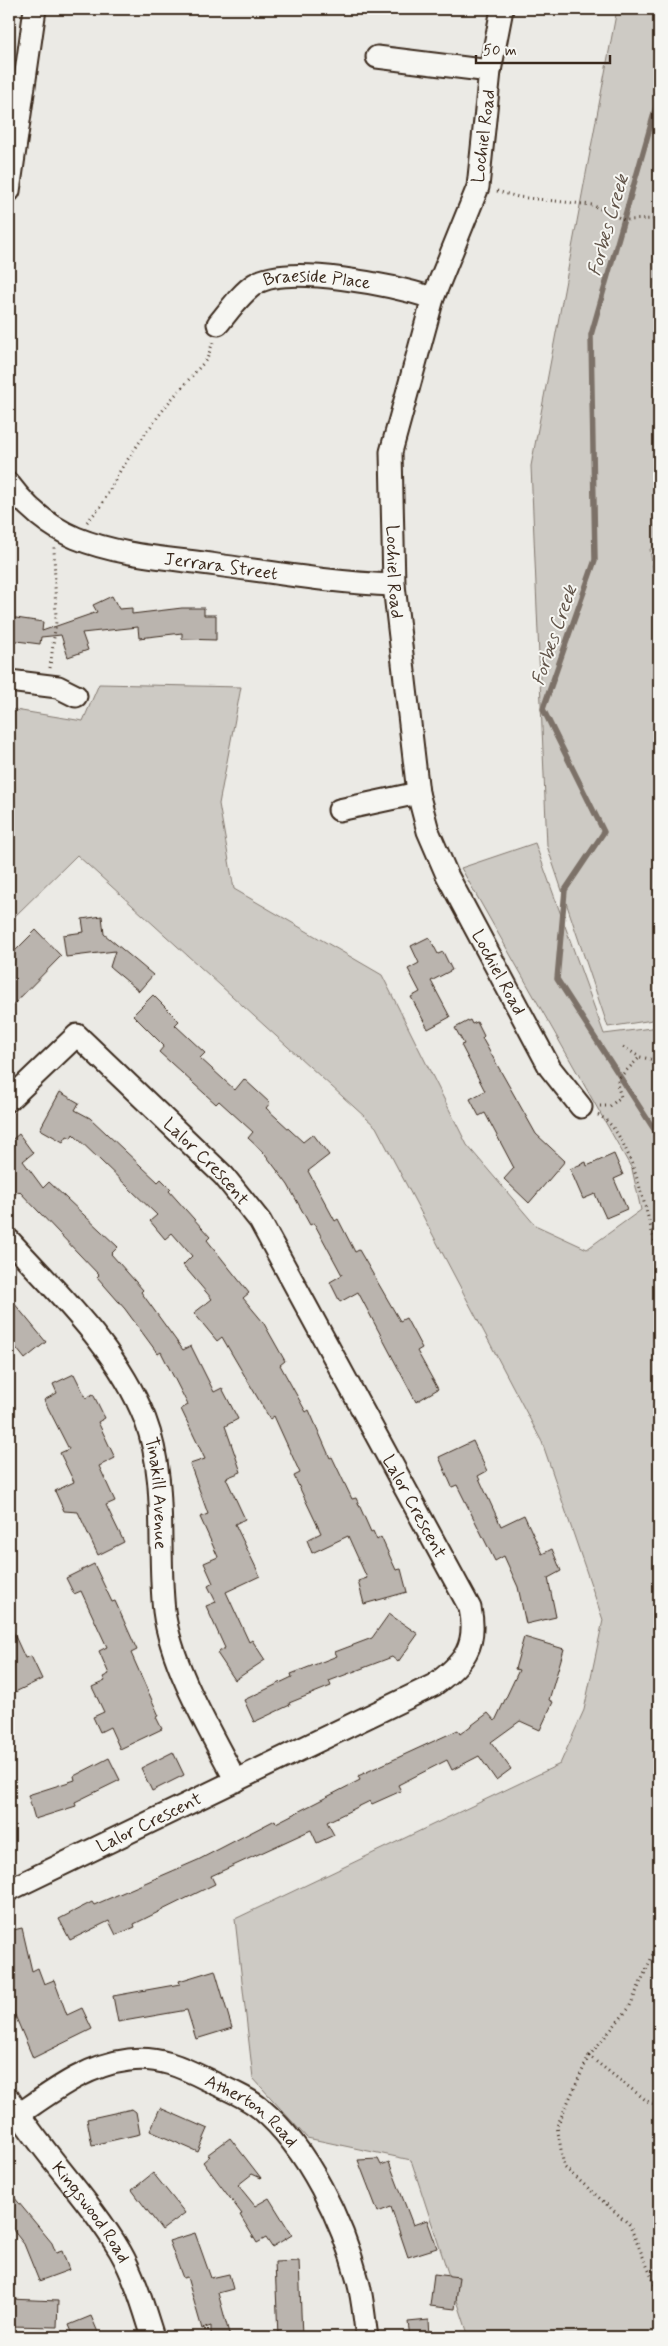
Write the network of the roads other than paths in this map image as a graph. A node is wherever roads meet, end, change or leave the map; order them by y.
1 (35, 9) edge
2 (502, 9) edge
3 (377, 58) dead end
4 (490, 71) junction
5 (9, 191) edge
6 (433, 298) junction
7 (218, 324) road end
8 (9, 484) edge
9 (394, 585) junction
10 (9, 681) edge
11 (76, 696) dead end
12 (418, 794) junction
13 (340, 810) dead end
14 (9, 1100) edge
15 (581, 1107) road end
16 (9, 1240) edge
17 (236, 1781) junction
18 (9, 1890) edge
19 (14, 2107) edge
20 (152, 2337) edge
21 (367, 2337) edge

1 - 5 street
2 - 4 street, Lochiel Road
3 - 4 street
4 - 6 street, Lochiel Road
6 - 7 street, Braeside Place
6 - 9 street, Lochiel Road
8 - 9 street, Jerrara Street
9 - 12 street, Lochiel Road
10 - 11 street
12 - 13 street
12 - 15 street, Lochiel Road
14 - 17 street, Lalor Crescent
16 - 17 street, Tinakill Avenue
17 - 18 street, Lalor Crescent
19 - 20 street, Kingswood Road
19 - 21 street, Atherton Road

